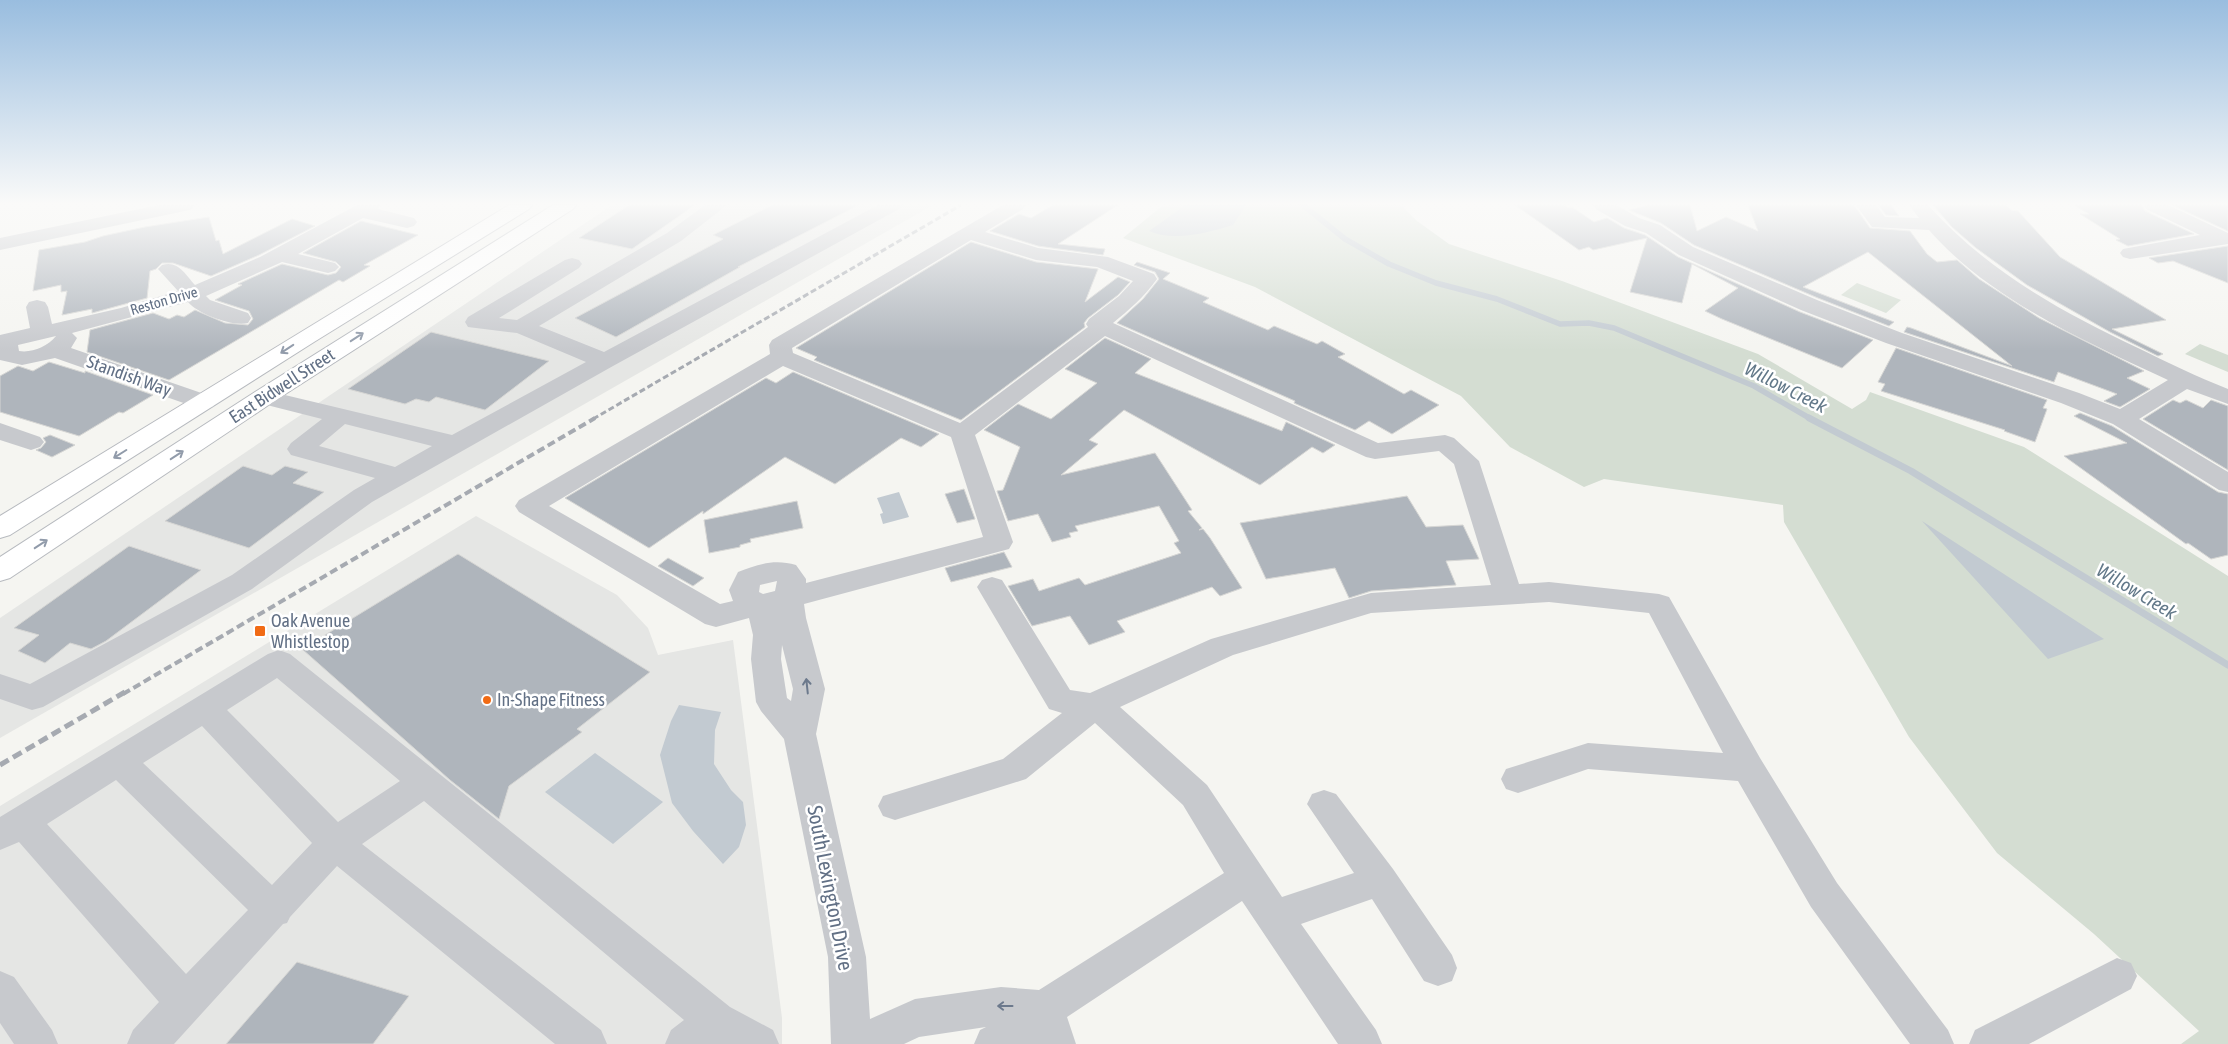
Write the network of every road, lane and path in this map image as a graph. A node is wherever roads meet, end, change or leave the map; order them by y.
1 (442, 254) edge
2 (489, 254) edge
3 (646, 254) edge
4 (802, 254) edge
5 (934, 254) edge
6 (1035, 254) edge
7 (1692, 254) edge
8 (1967, 254) edge
9 (279, 255) joint
10 (572, 264) dead end
11 (328, 268) dead end
12 (169, 269) dead end
13 (191, 294) junction
14 (37, 307) dead end
15 (240, 318) dead end
16 (1103, 326) junction
17 (521, 327) junction
18 (48, 341) junction
19 (6, 352) edge
20 (782, 357) junction
21 (605, 361) junction
22 (2185, 380) junction
23 (264, 397) junction
24 (2228, 397) edge
25 (204, 402) junction
26 (340, 416) junction
27 (2122, 420) junction
28 (0, 431) edge
29 (962, 433) junction
30 (31, 442) dead end
31 (455, 444) junction
32 (397, 476) junction
33 (2228, 484) edge
34 (0, 530) edge
35 (0, 571) edge
36 (992, 587) dead end
37 (1508, 594) junction
38 (789, 596) junction
39 (760, 605) junction
40 (0, 686) edge
41 (1095, 705) junction
42 (205, 708) junction
43 (800, 734) junction
44 (118, 762) junction
45 (1748, 768) junction
46 (1518, 779) dead end
47 (425, 782) junction
48 (1324, 804) dead end
49 (895, 806) dead end
50 (11, 828) edge
51 (335, 843) junction
52 (1247, 878) junction
53 (1380, 880) junction
54 (274, 911) junction
55 (1274, 917) junction
56 (1438, 968) dead end
57 (2117, 976) dead end
58 (0, 990) edge
59 (186, 1003) junction
60 (1050, 1026) edge
61 (700, 1033) edge
62 (2000, 1042) edge
63 (38, 1044) edge
64 (147, 1044) edge
65 (588, 1044) edge
66 (759, 1044) edge
67 (851, 1044) edge
68 (861, 1044) edge
69 (994, 1044) edge
70 (1362, 1044) edge
71 (1934, 1044) edge

1 -> 25 main road, East Bidwell Street
23 -> 2 main road, East Bidwell Street
3 - 17 street
4 - 21 street
5 - 20 street
6 - 16 street
7 - 27 street
8 - 22 street
9 - 11 street
9 - 13 street, Reston Drive
10 - 17 street
12 - 13 street
13 - 15 street
13 - 18 street, Reston Drive
14 - 18 street
16 - 29 street
16 - 37 street
17 - 21 street
18 - 19 street
18 - 25 street, Standish Way
20 - 29 street
20 - 39 street
21 - 31 street
22 - 24 street
22 - 27 street
23 - 26 street
35 -> 23 main road, East Bidwell Street
25 -> 34 main road, East Bidwell Street
26 - 31 street
26 - 32 street
27 - 33 street
28 - 30 street
29 - 38 street
31 - 32 street
32 - 40 street
36 - 41 street
37 - 41 street
37 - 45 street
38 - 39 street, South Lexington Drive
43 -> 38 street, South Lexington Drive
39 - 43 street, South Lexington Drive
41 - 49 street
41 - 52 street
42 - 44 street
42 - 47 street
42 - 51 street
43 - 67 street, South Lexington Drive
44 - 50 street
44 - 54 street
45 - 46 street
45 - 71 street
47 - 51 street
47 - 61 street
48 - 53 street
50 - 59 street
51 - 54 street
51 - 65 street
52 - 55 street
52 - 60 street
53 - 55 street
53 - 56 street
54 - 59 street
55 - 70 street
57 - 62 street
58 - 63 street
59 - 64 street
60 -> 68 street
60 - 69 street
61 - 66 street

